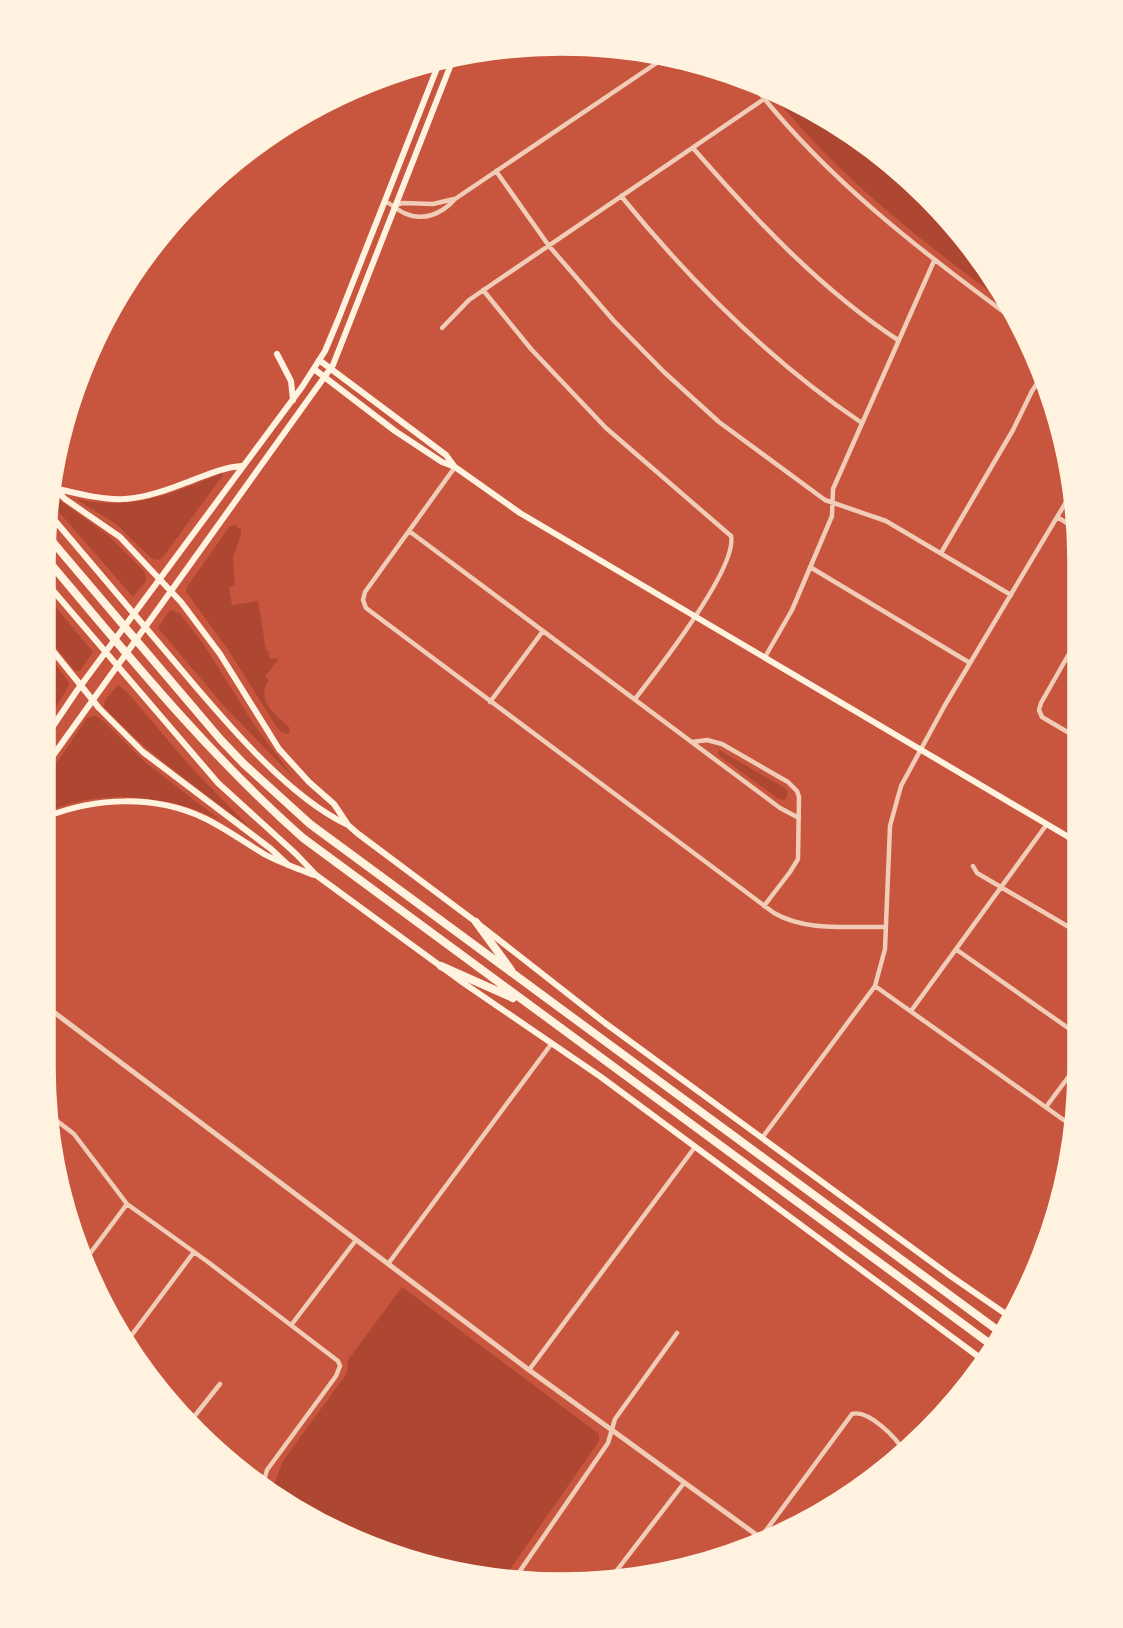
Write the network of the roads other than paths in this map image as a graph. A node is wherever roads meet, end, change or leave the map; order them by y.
1 (656, 63) edge
2 (450, 67) edge
3 (436, 71) edge
4 (761, 95) edge
5 (764, 99) junction
6 (693, 148) junction
7 (496, 171) junction
8 (621, 196) junction
9 (455, 199) junction
10 (384, 201) junction
11 (394, 205) junction
12 (549, 246) junction
13 (934, 261) junction
14 (483, 290) junction
15 (1003, 311) edge
16 (442, 328) dead end
17 (898, 340) junction
18 (277, 354) dead end
19 (320, 360) junction
20 (331, 368) junction
21 (314, 369) junction
22 (324, 377) junction
23 (1037, 384) edge
24 (293, 400) junction
25 (862, 423) junction
26 (241, 466) junction
27 (455, 467) junction
28 (60, 488) edge
29 (59, 492) edge
30 (834, 504) junction
31 (1065, 504) edge
32 (1058, 517) junction
33 (56, 522) edge
34 (1067, 523) edge
35 (409, 531) junction
36 (55, 544) edge
37 (941, 553) junction
38 (54, 568) edge
39 (810, 568) junction
40 (159, 579) junction
41 (54, 592) edge
42 (172, 592) junction
43 (1011, 595) junction
44 (695, 617) junction
45 (543, 631) junction
46 (54, 652) edge
47 (1069, 654) edge
48 (765, 658) junction
49 (971, 663) junction
50 (82, 686) junction
51 (93, 699) junction
52 (635, 699) junction
53 (490, 702) junction
54 (54, 725) edge
55 (1069, 733) edge
56 (691, 742) junction
57 (920, 750) junction
58 (54, 754) edge
59 (54, 814) edge
60 (799, 818) junction
61 (1046, 824) junction
62 (348, 825) junction
63 (1069, 837) edge
64 (288, 865) junction
65 (973, 866) dead end
66 (316, 875) junction
67 (1001, 887) junction
68 (764, 906) junction
69 (476, 922) junction
70 (886, 927) junction
71 (1069, 927) edge
72 (957, 950) junction
73 (441, 966) junction
74 (517, 978) junction
75 (875, 986) junction
76 (528, 1005) junction
77 (911, 1011) junction
78 (54, 1012) edge
79 (1069, 1029) edge
80 (553, 1043) junction
81 (1069, 1077) edge
82 (1046, 1107) junction
83 (58, 1121) edge
84 (1065, 1121) edge
85 (762, 1138) junction
86 (695, 1147) junction
87 (127, 1204) junction
88 (356, 1240) junction
89 (194, 1252) junction
90 (90, 1254) edge
91 (387, 1264) junction
92 (1005, 1313) edge
93 (292, 1324) junction
94 (995, 1329) edge
95 (677, 1333) dead end
96 (132, 1335) edge
97 (987, 1342) edge
98 (977, 1356) edge
99 (529, 1370) junction
100 (220, 1384) dead end
101 (194, 1416) edge
102 (612, 1430) junction
103 (899, 1445) edge
104 (265, 1477) edge
105 (684, 1483) junction
106 (770, 1528) edge
107 (755, 1535) edge
108 (617, 1570) edge
109 (519, 1572) edge

1 - 7 street
2 - 11 main road
3 - 10 main road
4 - 5 street
5 - 6 street
5 - 13 street
6 - 8 street
6 - 17 street
7 - 9 street
7 - 12 street
8 - 12 street
8 - 25 street
9 - 11 street
9 - 11 street
10 - 11 street
10 - 19 main road
11 - 20 main road
12 - 14 street
12 - 30 street
13 - 15 street
13 - 17 street
14 - 16 street
14 - 44 street
17 - 25 street
18 - 24 main road
19 - 20 main road
19 - 21 main road
20 - 22 main road
20 - 27 main road
21 - 22 main road
21 - 24 main road
22 - 27 main road
22 - 42 main road
23 - 37 street
24 - 26 main road
25 - 30 street
26 - 28 main road
26 - 40 main road
27 - 35 street
27 - 44 main road
29 - 40 main road
30 - 37 street
30 - 39 street
31 - 32 street
32 - 34 street
32 - 43 street
33 - 62 main road
35 - 45 street
35 - 53 street
36 - 74 highway
37 - 43 street
38 - 76 highway
39 - 48 street
39 - 49 street
40 - 42 main road
40 - 50 main road
41 - 66 main road
42 - 51 main road
42 - 62 main road
43 - 49 street
44 - 48 main road
44 - 52 street
45 - 52 street
45 - 53 street
46 - 50 main road
47 - 55 street
48 - 57 main road
49 - 57 street
50 - 51 main road
50 - 54 main road
51 - 58 main road
51 - 64 main road
52 - 56 street
53 - 68 street
56 - 60 street
56 - 60 street
57 - 61 main road
57 - 70 street
59 - 64 main road
60 - 68 street
61 - 63 main road
61 - 67 street
62 - 69 main road
64 - 66 main road
65 - 67 street
66 - 73 main road
67 - 71 street
67 - 72 street
68 - 70 street
69 - 74 highway
69 - 85 main road
70 - 75 street
72 - 77 street
72 - 79 street
73 - 76 highway
73 - 80 main road
74 - 94 highway
75 - 77 street
75 - 85 street
76 - 97 highway
77 - 82 street
78 - 88 street
80 - 86 main road
80 - 91 street
81 - 82 street
82 - 84 street
83 - 87 street
85 - 92 main road
86 - 98 main road
86 - 99 street
87 - 89 street
87 - 90 street
88 - 91 street
88 - 93 street
89 - 93 street
89 - 96 street
91 - 99 street
93 - 104 street
95 - 102 street
99 - 102 street
100 - 101 street
102 - 105 street
102 - 109 street
103 - 106 street
105 - 107 street
105 - 108 street

